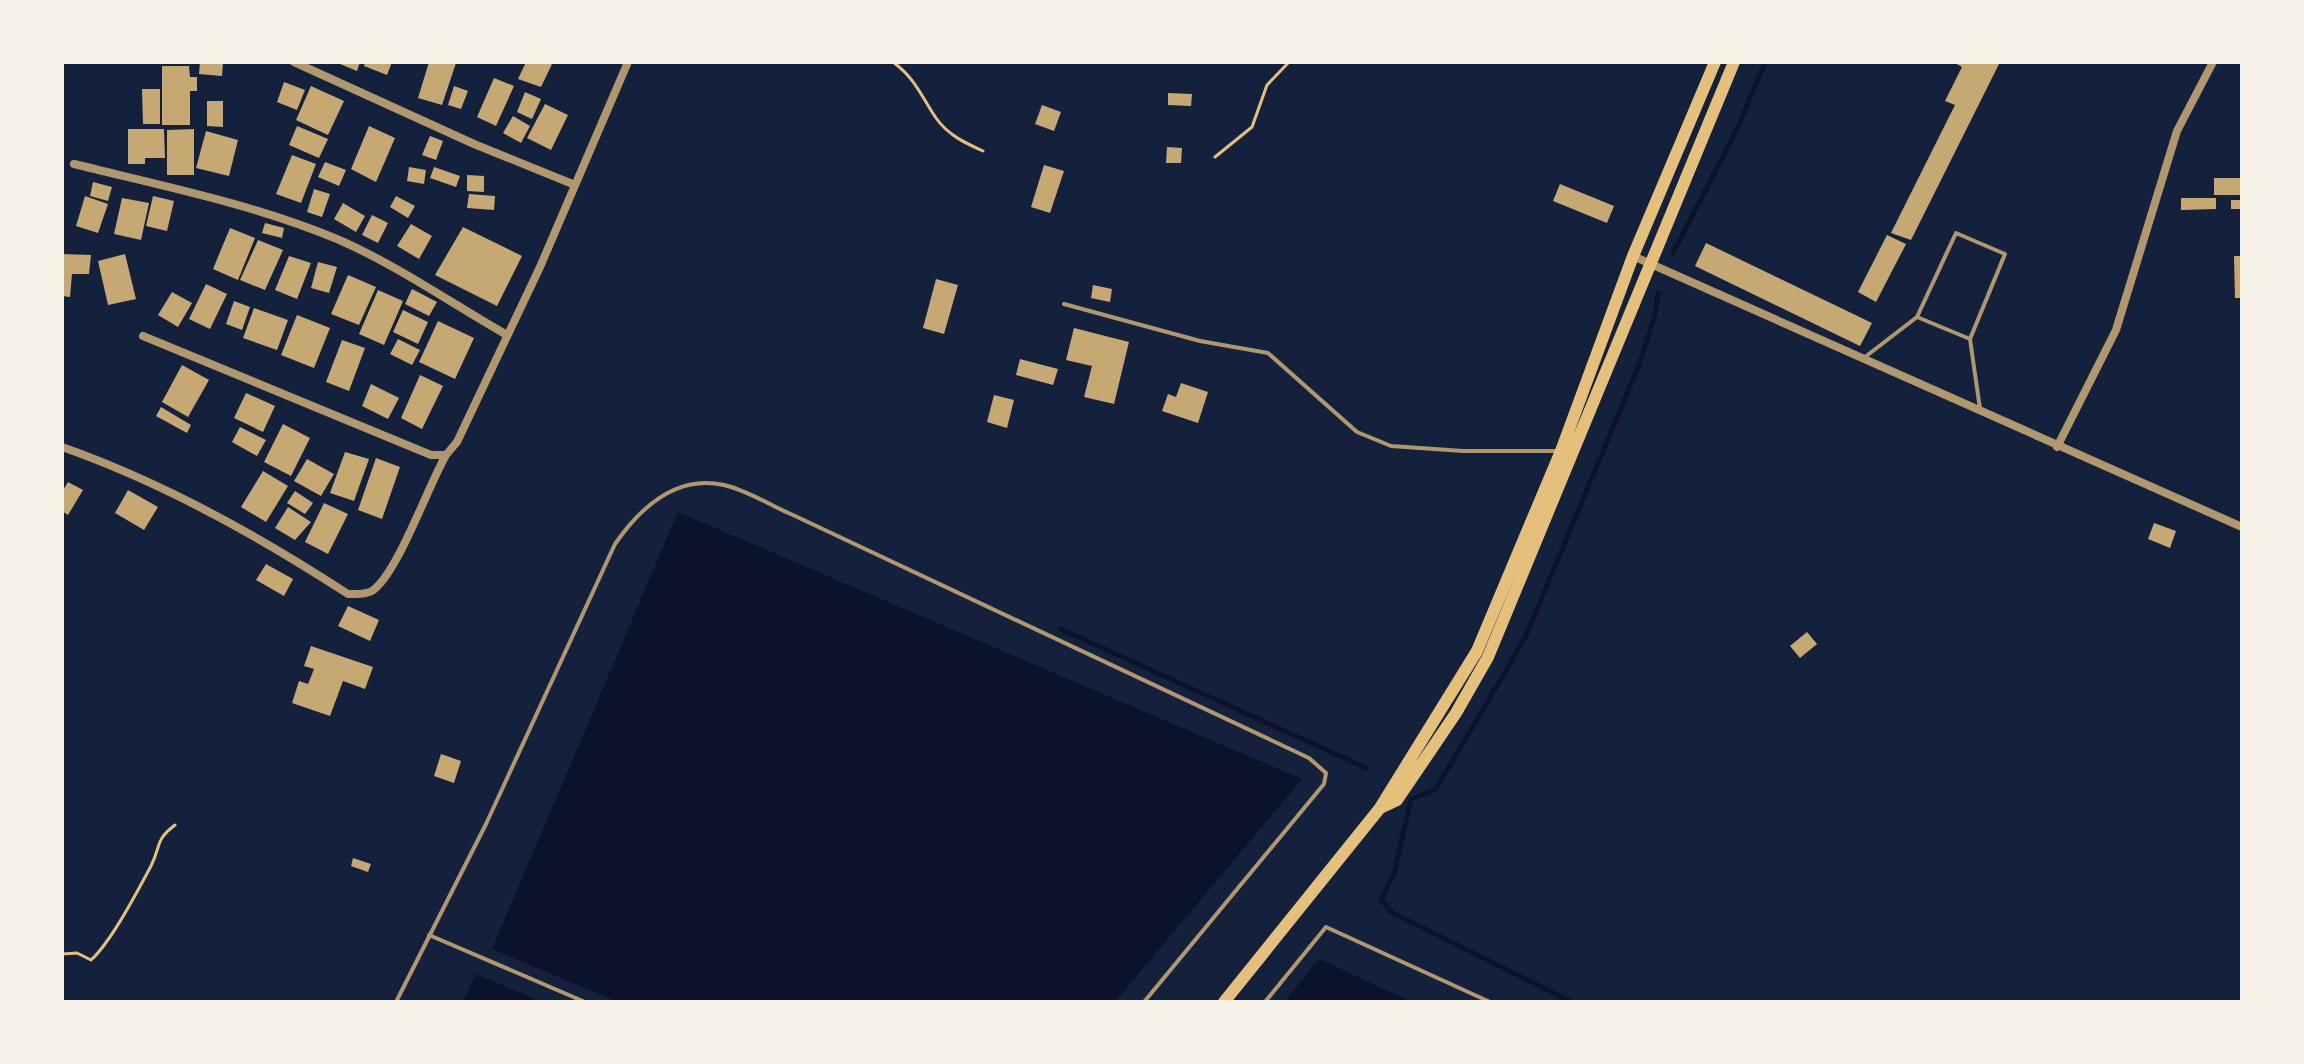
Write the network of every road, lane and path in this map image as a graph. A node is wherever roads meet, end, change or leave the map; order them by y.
1 (294, 62) edge
2 (628, 62) edge
3 (893, 62) edge
4 (1289, 62) edge
5 (1715, 62) edge
6 (1734, 62) edge
7 (2213, 62) edge
8 (983, 151) dead end
9 (1215, 157) dead end
10 (74, 164) dead end
11 (575, 185) junction
12 (1633, 256) junction
13 (1651, 263) junction
14 (1064, 304) dead end
15 (1917, 317) junction
16 (507, 335) junction
17 (143, 336) dead end
18 (1970, 339) junction
19 (1863, 359) junction
20 (1981, 413) junction
21 (62, 447) edge
22 (2057, 447) junction
23 (1561, 451) junction
24 (446, 455) junction
25 (2242, 527) edge
26 (1380, 808) junction
27 (175, 825) dead end
28 (428, 935) junction
29 (62, 954) edge
30 (396, 1002) edge
31 (585, 1002) edge
32 (1144, 1002) edge
33 (1224, 1002) edge
34 (1265, 1002) edge
35 (1490, 1002) edge

1 - 11 street
2 - 11 street
3 - 8 path
4 - 9 path
5 - 12 main road
6 - 13 main road
7 - 22 street
10 - 16 street
11 - 16 street
12 - 13 street
12 - 23 main road
13 - 19 street
13 - 26 main road
14 - 23 lane
15 - 18 lane
15 - 18 lane
15 - 19 lane
16 - 24 street
17 - 24 street
18 - 20 lane
19 - 20 street
20 - 22 street
21 - 24 street
22 - 25 street
23 - 26 main road
26 - 33 main road
27 - 29 path
28 - 30 lane
28 - 31 lane
28 - 32 lane
34 - 35 lane

